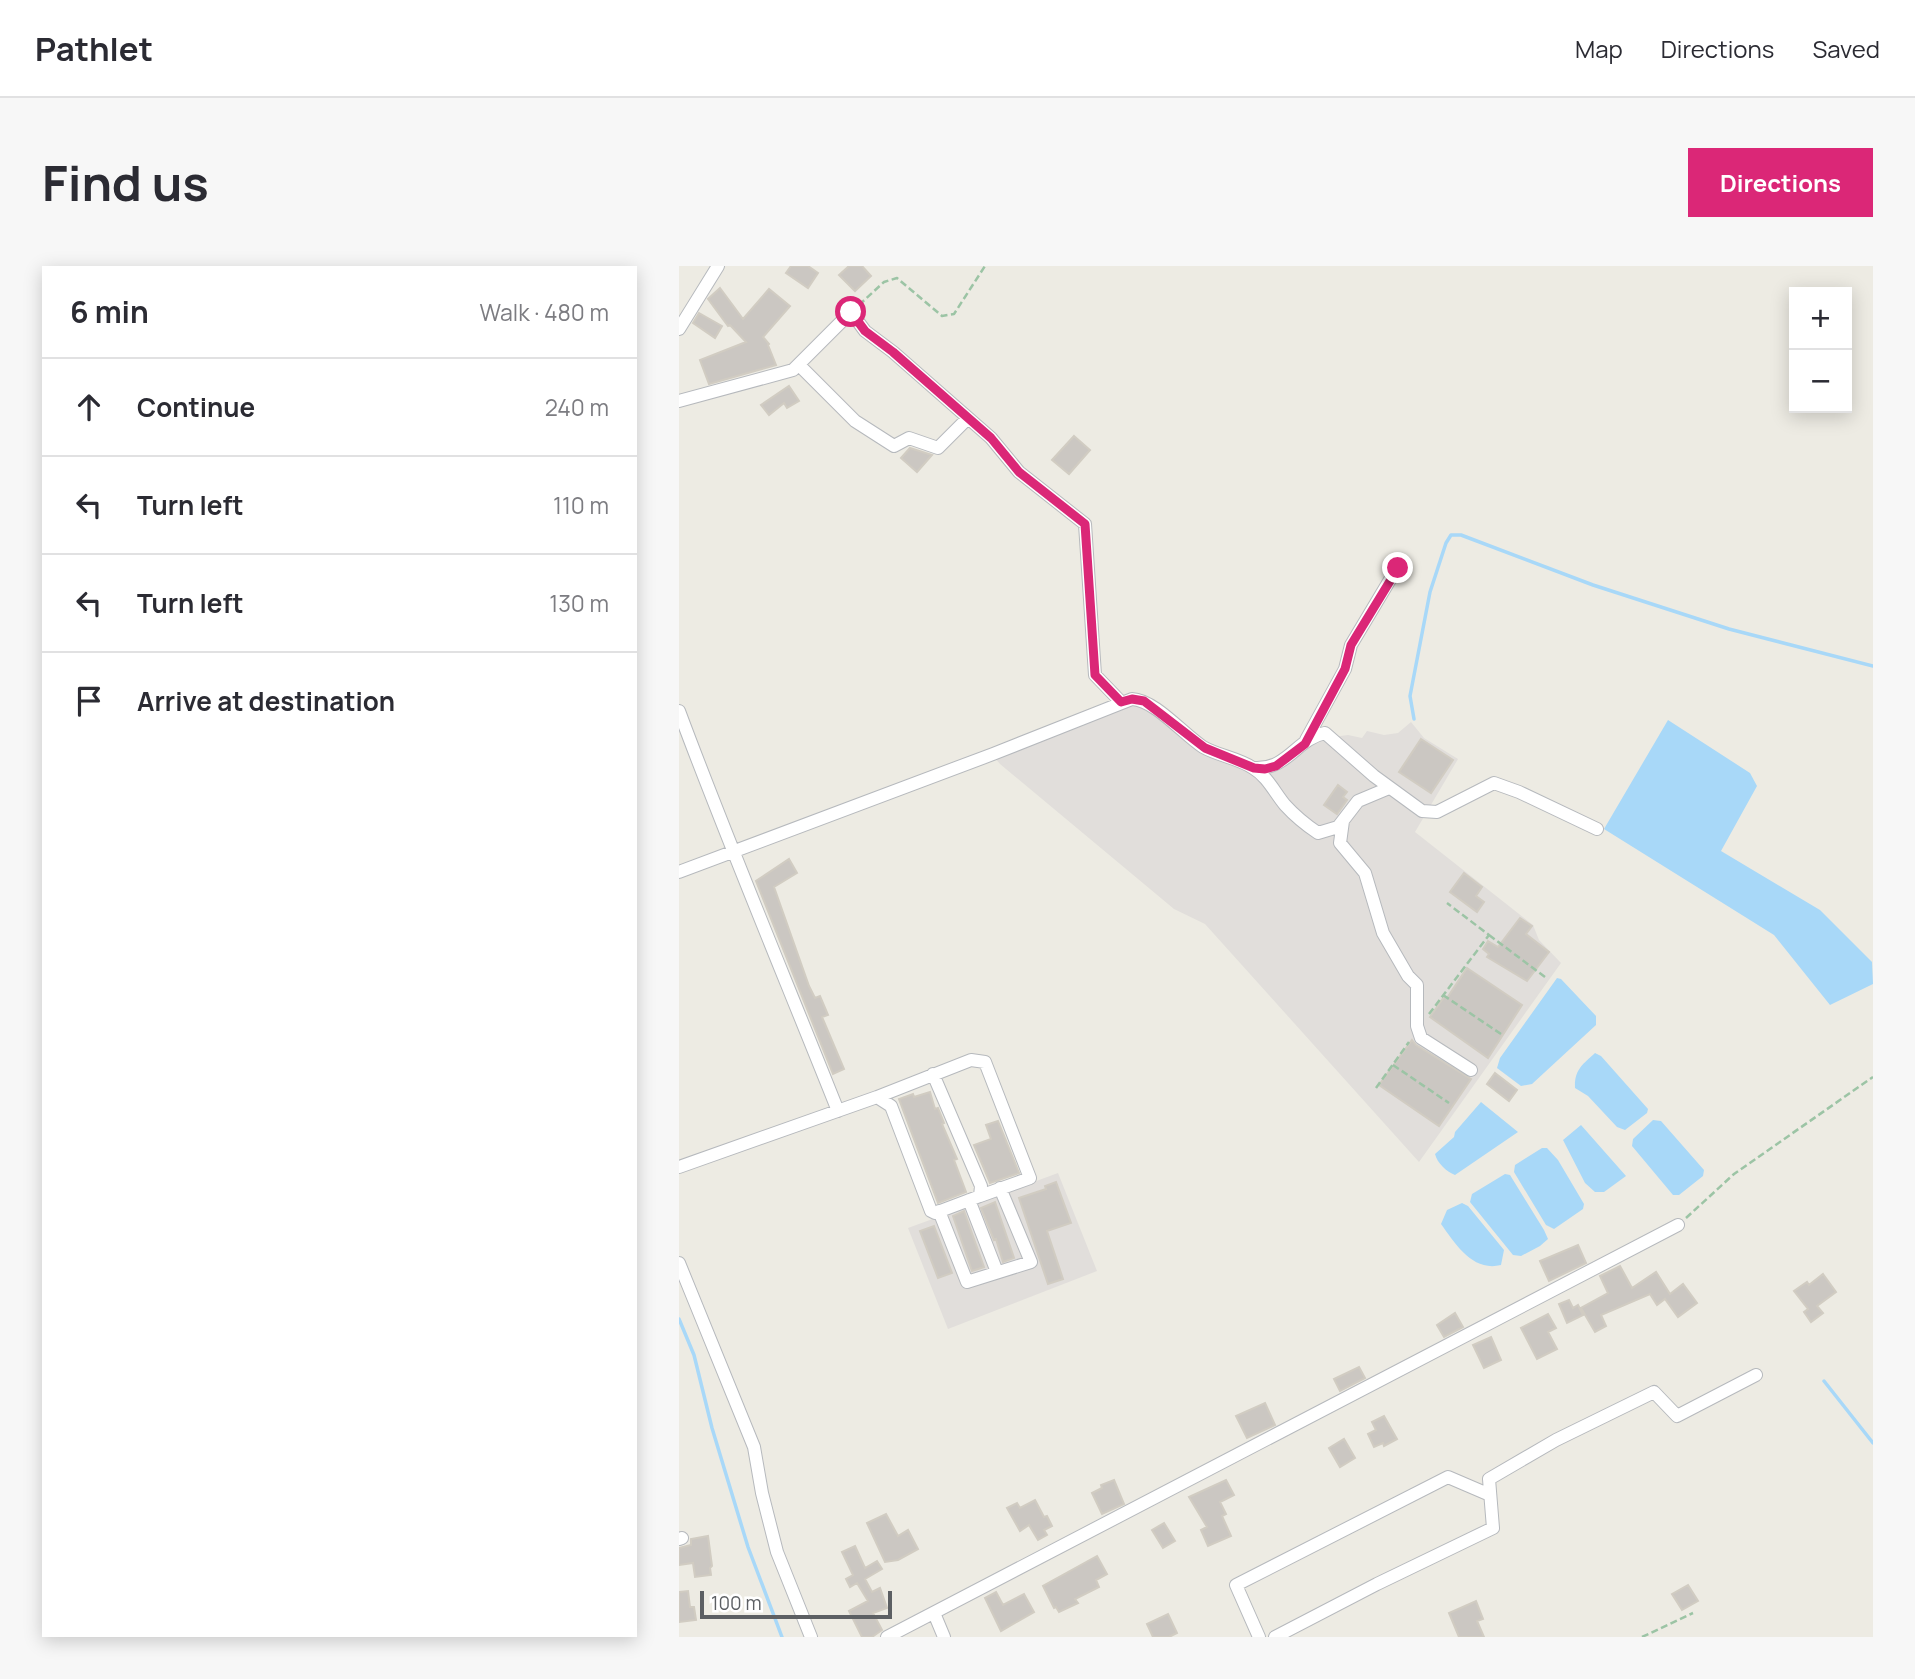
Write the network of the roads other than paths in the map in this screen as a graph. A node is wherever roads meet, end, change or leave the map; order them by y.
1 (718, 266) edge
2 (679, 329) edge
3 (799, 365) junction
4 (679, 401) edge
5 (968, 418) junction
6 (1398, 568) dead end
7 (1121, 702) junction
8 (679, 711) edge
9 (1305, 744) junction
10 (1254, 768) junction
11 (1389, 788) junction
12 (1343, 821) junction
13 (1597, 829) dead end
14 (734, 850) junction
15 (679, 872) edge
16 (1471, 1070) dead end
17 (933, 1074) junction
18 (877, 1097) junction
19 (838, 1111) junction
20 (679, 1167) edge
21 (1000, 1188) junction
22 (974, 1198) junction
23 (939, 1212) junction
24 (1678, 1225) road end
25 (679, 1263) edge
26 (997, 1272) junction
27 (1756, 1375) dead end
28 (1490, 1495) junction
29 (934, 1613) junction
30 (811, 1637) edge
31 (887, 1637) edge
32 (944, 1637) edge
33 (1259, 1637) edge
34 (1275, 1637) edge

1 - 2 street
3 - 4 street
3 - 5 street
3 - 5 street
5 - 7 street
6 - 9 street
7 - 10 street
7 - 14 street
8 - 14 street
9 - 10 street
9 - 11 street
10 - 12 street
11 - 12 street
11 - 13 street
12 - 16 street
14 - 15 street
14 - 19 street
17 - 18 street
17 - 21 street
17 - 22 street
18 - 19 street
18 - 23 street
19 - 20 street
21 - 22 street
21 - 26 street
22 - 23 street
22 - 26 street
23 - 26 street
24 - 29 street
25 - 30 street
27 - 28 street
28 - 33 street
28 - 34 street
29 - 31 street
29 - 32 street

